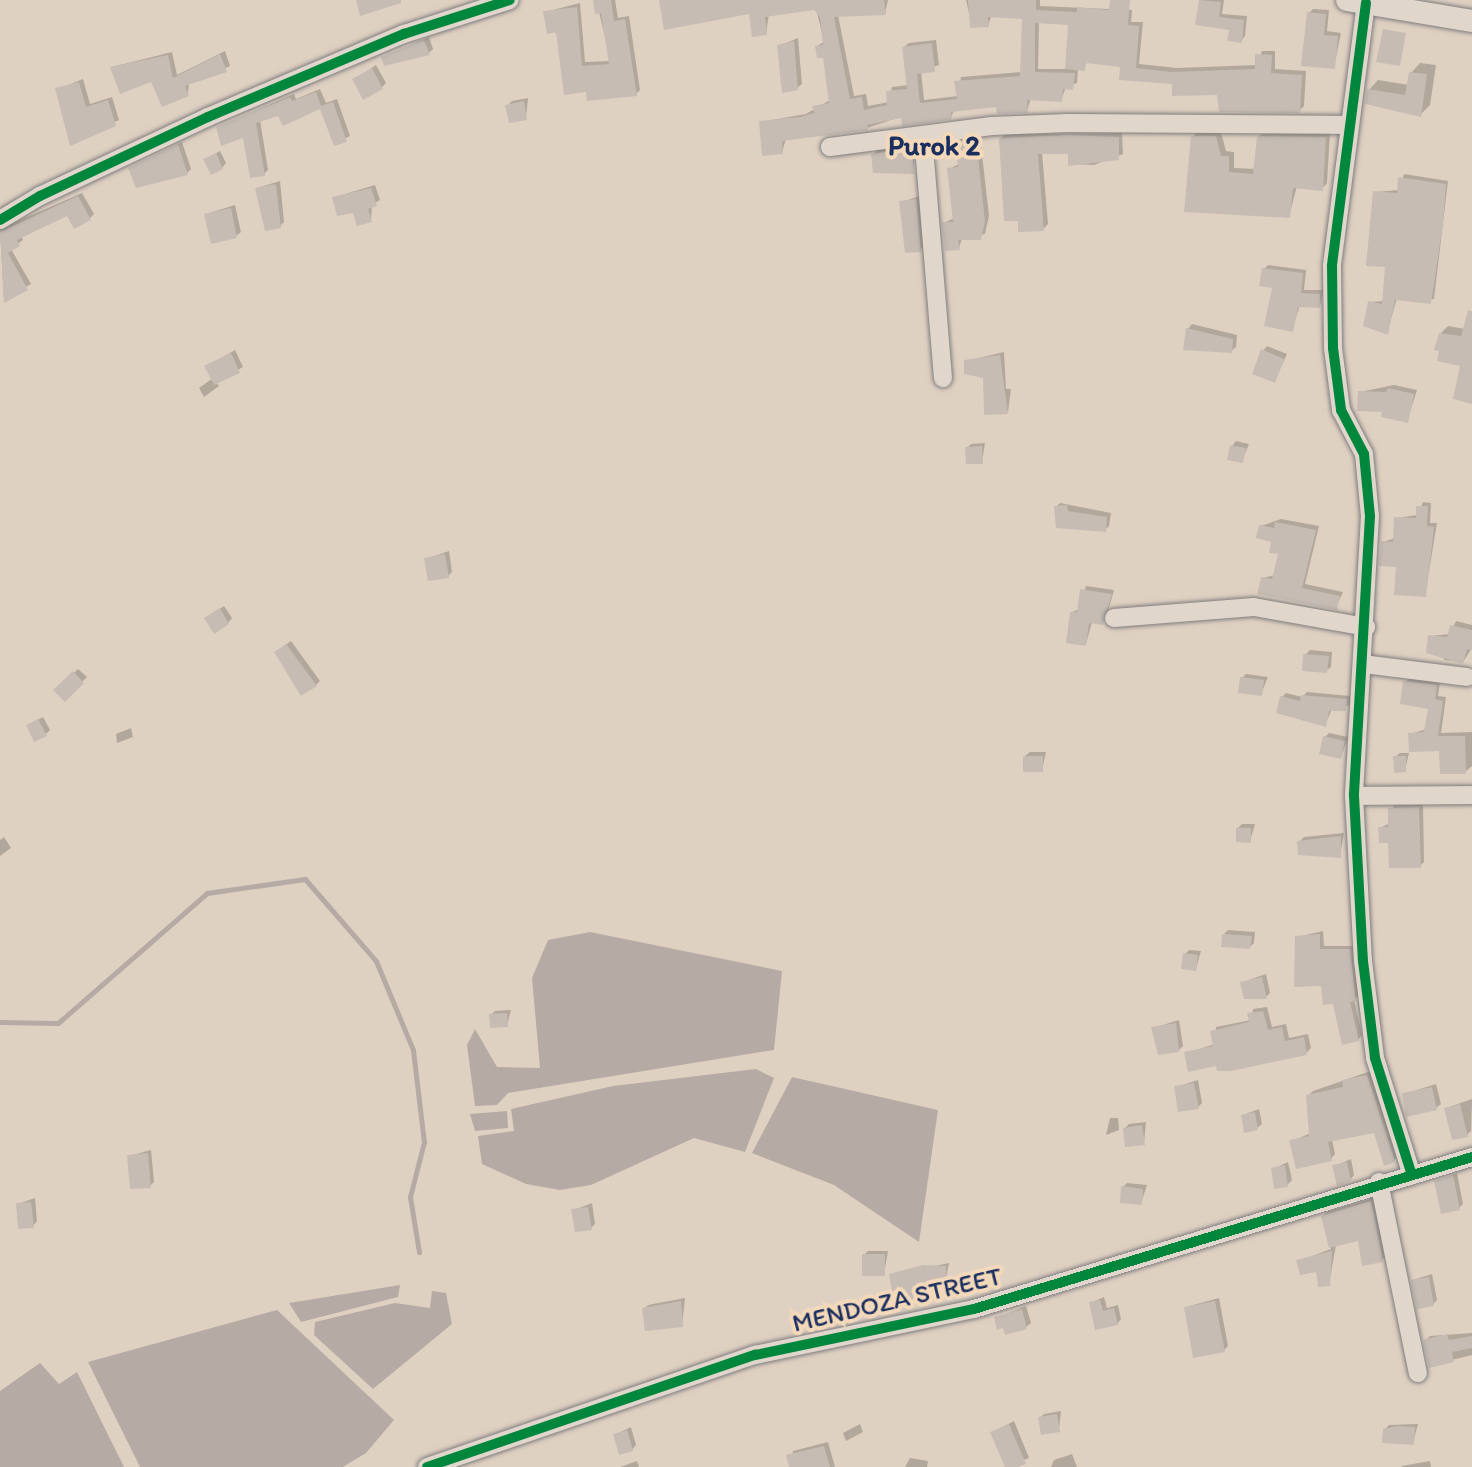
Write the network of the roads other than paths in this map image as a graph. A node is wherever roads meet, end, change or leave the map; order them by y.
1 (510, 0) edge
2 (1356, 2) edge
3 (1472, 21) edge
4 (1347, 125) junction
5 (923, 135) junction
6 (830, 147) dead end
7 (0, 220) edge
8 (943, 378) dead end
9 (1114, 618) dead end
10 (1366, 627) junction
11 (1363, 664) junction
12 (1467, 677) dead end
13 (1472, 795) edge
14 (1354, 796) junction
15 (1472, 1157) edge
16 (1411, 1172) junction
17 (1379, 1182) junction
18 (1418, 1373) dead end
19 (427, 1467) edge

1 - 7 street
2 - 3 main road
2 - 4 street
4 - 5 street
4 - 10 street
5 - 6 street
5 - 8 street
9 - 10 street
10 - 11 street
11 - 12 street
11 - 14 street
13 - 14 street
14 - 16 street
15 - 16 street, MENDOZA STREET
16 - 17 street, MENDOZA STREET
17 - 18 street
17 - 19 street, MENDOZA STREET

